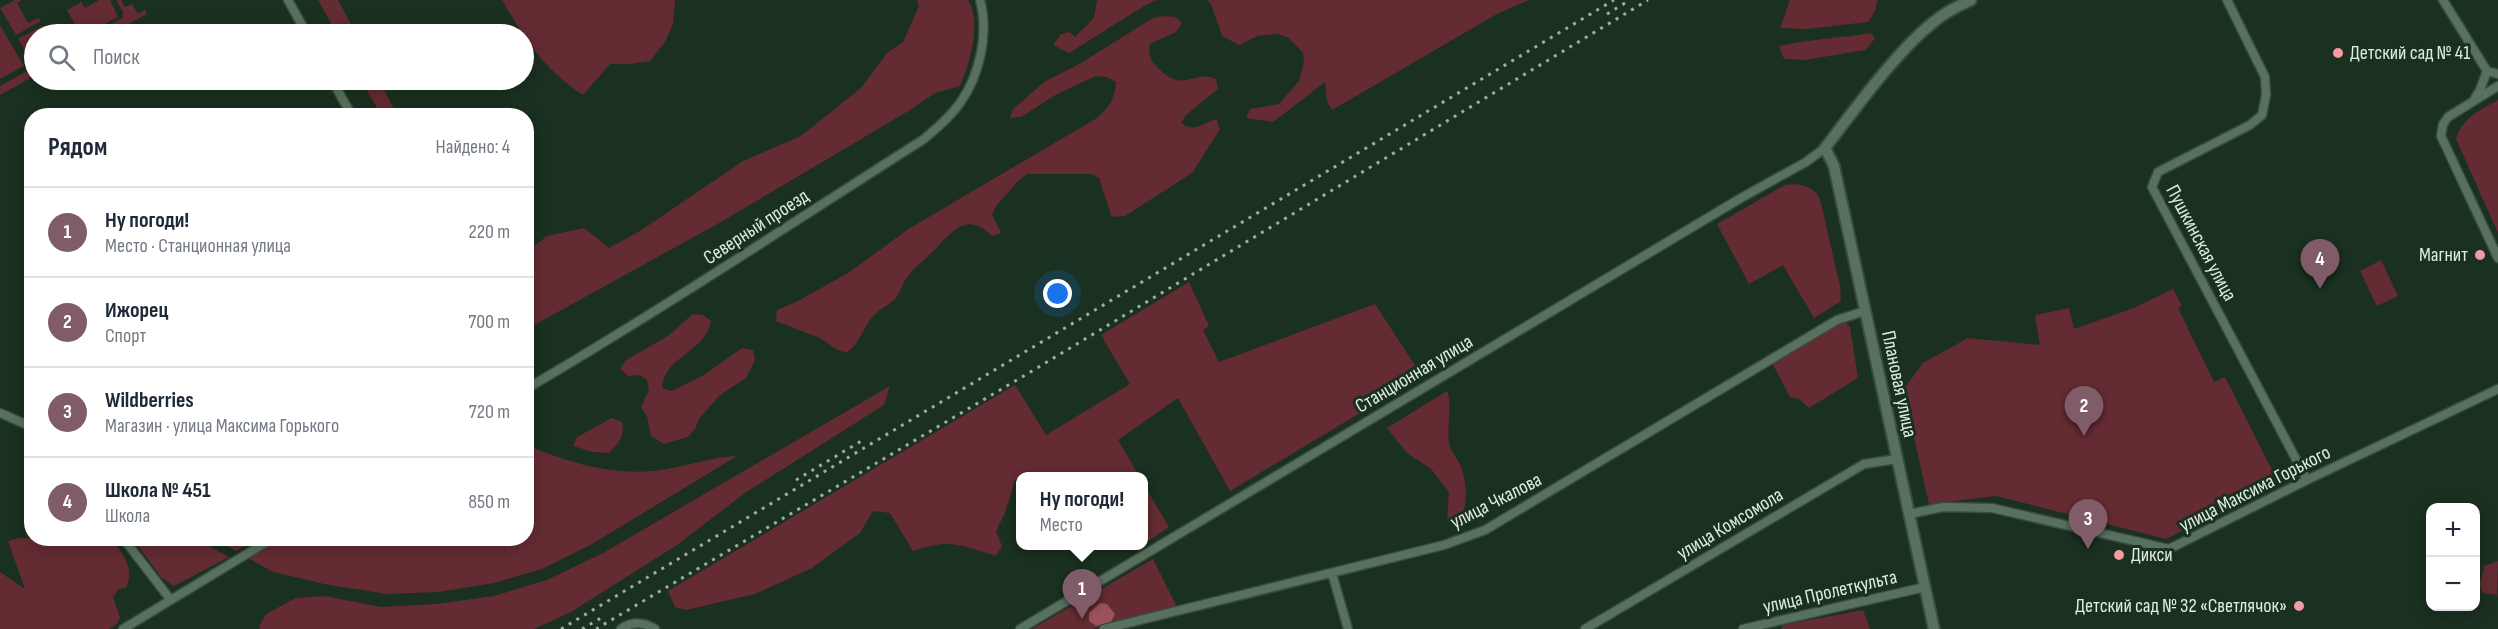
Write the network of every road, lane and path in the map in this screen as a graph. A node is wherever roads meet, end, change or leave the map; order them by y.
1 (288, 0) edge
2 (980, 0) edge
3 (1971, 0) edge
4 (2227, 0) edge
5 (2443, 0) edge
6 (302, 24) edge
7 (2487, 71) junction
8 (2498, 74) edge
9 (2498, 86) edge
10 (338, 90) edge
11 (2472, 102) junction
12 (348, 108) edge
13 (1825, 148) junction
14 (2498, 258) edge
15 (1865, 311) junction
16 (534, 384) edge
17 (2498, 389) edge
18 (0, 413) edge
19 (24, 424) edge
20 (1897, 459) junction
21 (2307, 480) junction
22 (1909, 514) junction
23 (129, 546) edge
24 (259, 546) edge
25 (1332, 573) junction
26 (1925, 586) junction
27 (170, 599) junction
28 (123, 629) edge
29 (621, 629) edge
30 (655, 629) edge
31 (1020, 629) edge
32 (1104, 629) edge
33 (1348, 629) edge
34 (1585, 629) edge
35 (1743, 629) edge
36 (1934, 629) edge

1 - 6 street
2 - 16 street, Северный проезд
3 - 13 street
4 - 21 street, Пушкинская улица
5 - 7 street
7 - 8 street
7 - 11 street
9 - 11 street
10 - 12 street
11 - 14 street
13 - 15 street, Плановая улица
13 - 31 street, Станционная улица
15 - 20 street, Плановая улица
15 - 25 street, улица Чкалова
17 - 21 street, улица Максима Горького
18 - 19 street
20 - 22 street, Плановая улица
20 - 34 street, улица Комсомола
21 - 22 street, улица Максима Горького
22 - 26 street, Плановая улица
23 - 27 street
24 - 27 street
25 - 32 street, улица Чкалова
25 - 33 street
26 - 35 street, улица Пролеткульта
26 - 36 street, Плановая улица
27 - 28 street
29 - 30 street

